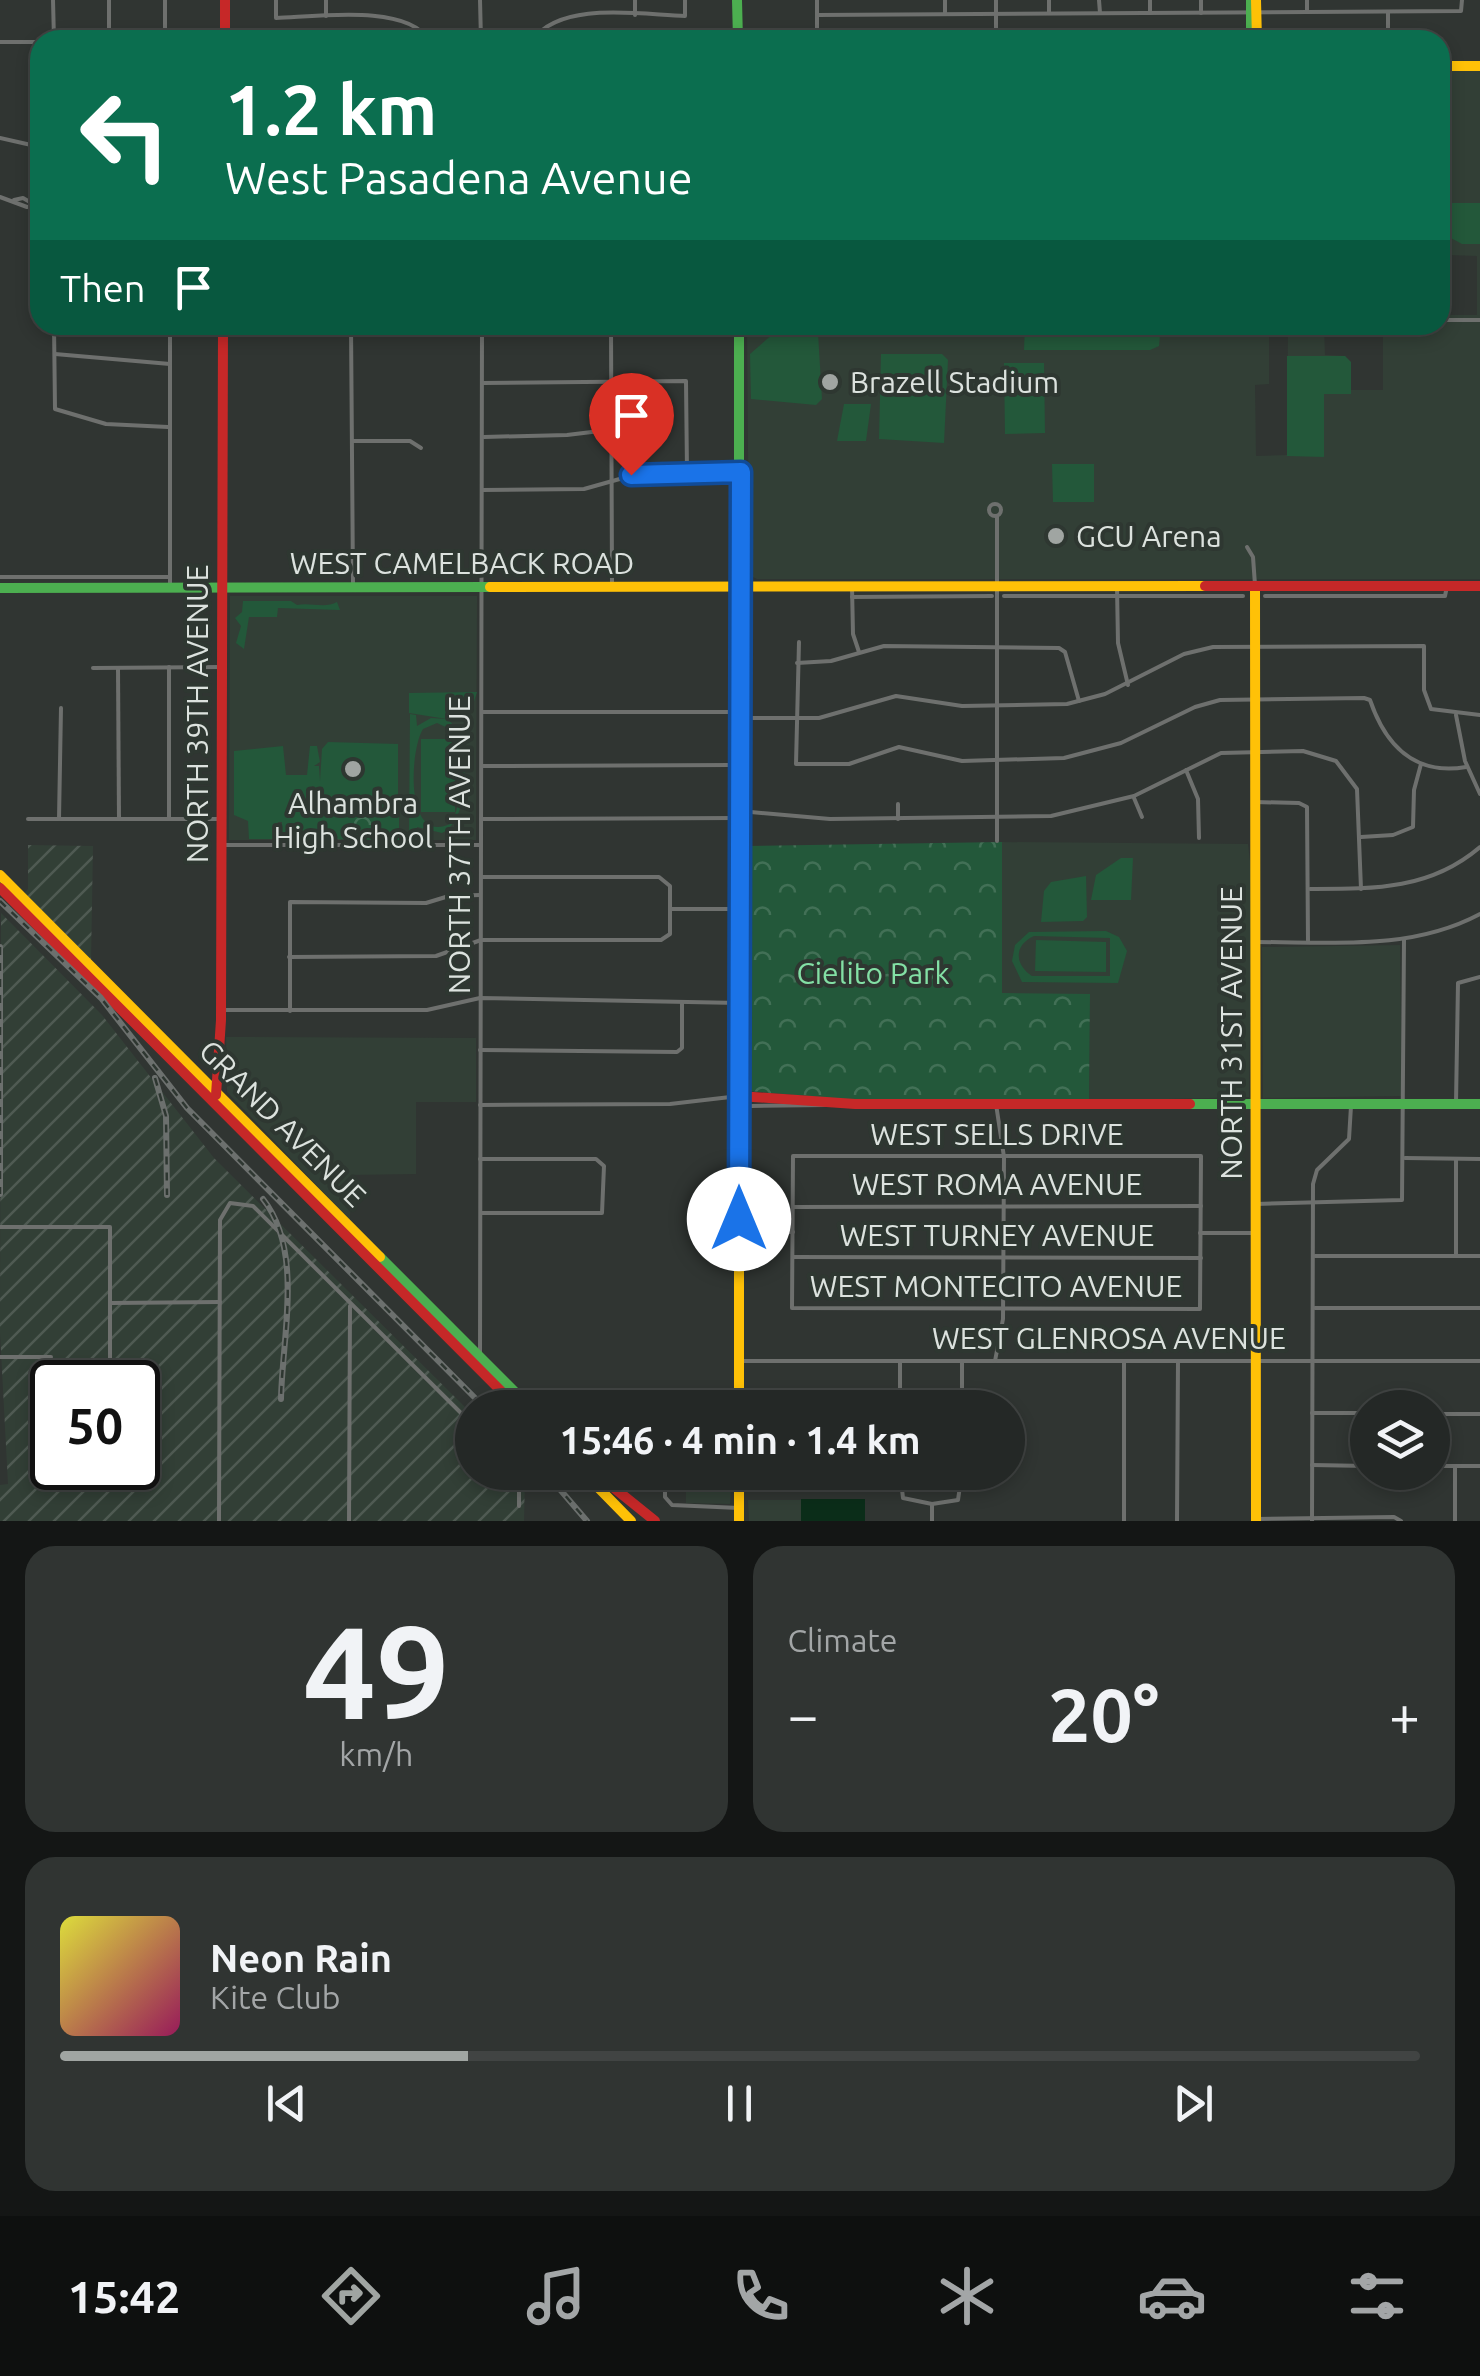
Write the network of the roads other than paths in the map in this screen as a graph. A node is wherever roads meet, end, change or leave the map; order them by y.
1 (53, 0) edge
2 (109, 0) edge
3 (166, 0) edge
4 (225, 0) edge
5 (276, 0) edge
6 (326, 0) edge
7 (480, 0) edge
8 (635, 0) edge
9 (685, 0) edge
10 (737, 0) edge
11 (817, 0) edge
12 (945, 0) edge
13 (996, 0) edge
14 (1048, 0) edge
15 (1100, 0) edge
16 (1150, 0) edge
17 (1201, 0) edge
18 (1307, 0) edge
19 (1462, 0) edge
20 (1254, 6) edge
21 (1307, 12) junction
22 (1388, 12) junction
23 (1100, 13) junction
24 (1150, 13) junction
25 (1201, 13) junction
26 (817, 14) junction
27 (944, 14) junction
28 (996, 14) junction
29 (1049, 14) junction
30 (635, 15) junction
31 (326, 16) junction
32 (54, 30) edge
33 (110, 30) edge
34 (166, 30) edge
35 (225, 30) edge
36 (417, 30) edge
37 (480, 30) edge
38 (541, 30) edge
39 (738, 30) edge
40 (817, 30) edge
41 (996, 30) edge
42 (1388, 30) edge
43 (0, 42) edge
44 (30, 42) edge
45 (1450, 66) edge
46 (1480, 66) edge
47 (0, 138) edge
48 (30, 145) edge
49 (0, 197) edge
50 (30, 206) edge
51 (1450, 320) edge
52 (1480, 320) edge
53 (54, 335) edge
54 (170, 335) edge
55 (223, 335) edge
56 (351, 335) edge
57 (482, 335) edge
58 (611, 335) edge
59 (739, 335) edge
60 (53, 354) junction
61 (170, 364) junction
62 (611, 380) junction
63 (482, 383) junction
64 (633, 426) dead end
65 (170, 427) junction
66 (611, 430) junction
67 (482, 437) junction
68 (352, 441) junction
69 (421, 448) dead end
70 (687, 472) junction
71 (741, 472) junction
72 (612, 482) junction
73 (482, 490) junction
74 (996, 516) dead end
75 (1247, 547) dead end
76 (0, 577) edge
77 (27, 582) junction
78 (170, 583) junction
79 (1480, 586) edge
80 (482, 587) junction
81 (612, 587) junction
82 (741, 587) junction
83 (1255, 587) junction
84 (0, 588) edge
85 (223, 588) junction
86 (353, 588) junction
87 (1349, 591) junction
88 (852, 592) junction
89 (1117, 592) junction
90 (1186, 592) junction
91 (998, 593) junction
92 (1243, 596) dead end
93 (1265, 596) dead end
94 (800, 642) dead end
95 (1255, 647) junction
96 (1174, 648) dead end
97 (998, 650) junction
98 (859, 652) junction
99 (1178, 656) junction
100 (797, 664) junction
101 (222, 667) junction
102 (92, 668) dead end
103 (118, 668) junction
104 (169, 668) junction
105 (1128, 685) junction
106 (732, 689) dead end
107 (1254, 698) junction
108 (1079, 701) junction
109 (998, 706) junction
110 (61, 708) dead end
111 (482, 712) junction
112 (737, 714) junction
113 (1456, 715) junction
114 (1480, 715) edge
115 (796, 719) junction
116 (1254, 750) junction
117 (998, 762) junction
118 (1421, 764) junction
119 (731, 765) junction
120 (482, 766) junction
121 (1466, 767) junction
122 (1186, 770) junction
123 (1480, 794) edge
124 (1134, 796) junction
125 (1254, 802) junction
126 (898, 804) dead end
127 (737, 816) junction
128 (1142, 816) dead end
129 (997, 818) junction
130 (59, 819) junction
131 (118, 819) junction
132 (169, 819) junction
133 (221, 819) junction
134 (481, 819) junction
135 (898, 819) junction
136 (28, 820) dead end
137 (731, 830) dead end
138 (1199, 838) dead end
139 (1361, 838) junction
140 (997, 842) dead end
141 (221, 844) junction
142 (481, 845) junction
143 (1480, 847) edge
144 (0, 875) edge
145 (481, 877) junction
146 (0, 888) edge
147 (1308, 889) junction
148 (1361, 889) junction
149 (480, 895) junction
150 (672, 909) junction
151 (739, 909) junction
152 (1480, 914) edge
153 (480, 940) junction
154 (1404, 940) junction
155 (1256, 942) junction
156 (1308, 942) junction
157 (290, 957) junction
158 (1480, 976) edge
159 (480, 998) junction
160 (682, 1003) junction
161 (735, 1003) junction
162 (221, 1010) junction
163 (290, 1011) junction
164 (480, 1050) junction
165 (730, 1076) dead end
166 (215, 1096) junction
167 (739, 1096) junction
168 (1456, 1103) junction
169 (480, 1104) junction
170 (855, 1104) junction
171 (996, 1104) junction
172 (1255, 1104) junction
173 (1350, 1104) junction
174 (1404, 1104) junction
175 (1480, 1104) edge
176 (751, 1106) dead end
177 (1004, 1157) junction
178 (1404, 1158) junction
179 (1456, 1158) junction
180 (1480, 1158) edge
181 (480, 1159) junction
182 (1256, 1204) junction
183 (1313, 1204) junction
184 (1004, 1206) junction
185 (1200, 1206) junction
186 (793, 1207) junction
187 (480, 1213) junction
188 (0, 1227) edge
189 (739, 1232) junction
190 (792, 1232) junction
191 (1200, 1233) junction
192 (1256, 1233) junction
193 (1313, 1256) junction
194 (1456, 1256) junction
195 (1480, 1256) edge
196 (792, 1257) junction
197 (1004, 1258) junction
198 (1200, 1258) junction
199 (220, 1302) junction
200 (111, 1303) junction
201 (350, 1305) junction
202 (1003, 1308) junction
203 (1313, 1308) junction
204 (1480, 1308) edge
205 (0, 1356) edge
206 (51, 1357) dead end
207 (110, 1360) edge
208 (477, 1360) junction
209 (1124, 1360) junction
210 (1178, 1360) junction
211 (1256, 1360) junction
212 (1313, 1360) junction
213 (739, 1361) junction
214 (900, 1361) junction
215 (962, 1361) junction
216 (995, 1361) junction
217 (1480, 1361) edge
218 (503, 1390) edge
219 (511, 1390) edge
220 (739, 1390) edge
221 (900, 1390) edge
222 (962, 1390) edge
223 (455, 1407) edge
224 (1312, 1413) junction
225 (1350, 1414) edge
226 (1450, 1414) edge
227 (1480, 1414) edge
228 (1312, 1466) junction
229 (1350, 1466) edge
230 (1450, 1466) edge
231 (1455, 1466) junction
232 (1480, 1466) edge
233 (519, 1490) edge
234 (600, 1490) edge
235 (613, 1490) edge
236 (617, 1490) edge
237 (668, 1490) edge
238 (738, 1490) edge
239 (902, 1490) edge
240 (959, 1490) edge
241 (932, 1504) junction
242 (519, 1506) dead end
243 (739, 1508) junction
244 (1256, 1520) edge
245 (1312, 1520) edge
246 (220, 1521) edge
247 (349, 1521) edge
248 (631, 1521) edge
249 (644, 1521) edge
250 (655, 1521) edge
251 (739, 1521) edge
252 (932, 1521) edge
253 (1124, 1521) edge
254 (1177, 1521) edge
255 (1401, 1521) edge
256 (1455, 1521) edge

1 - 32 street
2 - 33 street
3 - 34 street
4 - 35 main road
5 - 31 street
6 - 31 street
7 - 37 street
8 - 30 street
9 - 30 street
10 - 39 main road
11 - 26 street
12 - 27 street
13 - 28 street
14 - 29 street
15 - 23 street
16 - 24 street
17 - 25 street
18 - 21 street
19 - 22 street
20 - 21 street
20 - 25 street
21 - 22 street
22 - 42 street
23 - 24 street
23 - 29 street
24 - 25 street
26 - 27 street
26 - 40 street
27 - 28 street
28 - 29 street
28 - 41 street
30 - 38 street
31 - 36 street
43 - 44 street
45 - 46 main road
47 - 48 street
49 - 50 street
51 - 52 street
53 - 60 street
54 - 61 street
55 - 85 main road, NORTH 39TH AVENUE
56 - 68 street
57 - 63 street, NORTH 37TH AVENUE
58 - 62 street
59 - 71 main road
60 - 61 street
60 - 65 street
61 - 65 street
62 - 63 street
62 - 66 street
62 - 70 street
63 - 67 street, NORTH 37TH AVENUE
64 - 66 street
65 - 78 street
66 - 67 street
66 - 72 street
67 - 73 street, NORTH 37TH AVENUE
68 - 69 street
68 - 86 street
70 - 71 street
70 - 72 street
71 - 82 main road
72 - 73 street
72 - 81 street
73 - 80 street, NORTH 37TH AVENUE
74 - 91 street
75 - 83 street, NORTH 31ST AVENUE
76 - 77 street, WEST CAMELBACK ROAD
77 - 78 main road, WEST CAMELBACK ROAD
77 - 84 main road, WEST CAMELBACK ROAD
78 - 85 main road, WEST CAMELBACK ROAD
79 - 87 main road, WEST CAMELBACK ROAD
80 - 81 main road, WEST CAMELBACK ROAD
80 - 86 main road, WEST CAMELBACK ROAD
80 - 111 street, NORTH 37TH AVENUE
81 - 82 main road, WEST CAMELBACK ROAD
82 - 88 main road, WEST CAMELBACK ROAD
82 - 112 main road
83 - 87 main road, WEST CAMELBACK ROAD
83 - 90 main road, WEST CAMELBACK ROAD
83 - 95 main road, NORTH 31ST AVENUE
85 - 86 main road, WEST CAMELBACK ROAD
85 - 101 main road, NORTH 39TH AVENUE
87 - 93 street, WEST CAMELBACK ROAD
88 - 91 main road, WEST CAMELBACK ROAD
88 - 98 street
89 - 90 main road, WEST CAMELBACK ROAD
89 - 91 main road, WEST CAMELBACK ROAD
89 - 105 street
90 - 92 street, WEST CAMELBACK ROAD
91 - 97 street
94 - 100 street
95 - 99 street
95 - 107 main road, NORTH 31ST AVENUE
95 - 113 street
96 - 99 street
97 - 98 street
97 - 108 street
97 - 109 street
98 - 100 street
99 - 105 street
100 - 115 street
101 - 104 street
101 - 133 main road, NORTH 39TH AVENUE
102 - 103 street
103 - 104 street
103 - 131 street
104 - 132 street
105 - 108 street
106 - 112 street
107 - 116 main road, NORTH 31ST AVENUE
107 - 117 street
107 - 118 street
108 - 109 street
109 - 115 street
109 - 117 street
110 - 130 street
111 - 112 street
111 - 120 street, NORTH 37TH AVENUE
112 - 115 street
112 - 119 street
112 - 127 main road
113 - 114 street
113 - 121 street
115 - 117 street
116 - 122 street
116 - 125 main road, NORTH 31ST AVENUE
116 - 139 street
117 - 129 street
118 - 121 street
118 - 139 street
119 - 120 street
119 - 127 street
120 - 134 street, NORTH 37TH AVENUE
121 - 123 street
122 - 124 street
122 - 138 street
124 - 128 street
124 - 129 street
125 - 147 street
125 - 155 main road, NORTH 31ST AVENUE
126 - 135 street
127 - 134 street
127 - 135 street
127 - 137 street
127 - 151 main road
129 - 135 street
129 - 140 street
130 - 131 street
130 - 136 street
131 - 132 street
132 - 133 street
133 - 141 main road, NORTH 39TH AVENUE
134 - 142 street, NORTH 37TH AVENUE
139 - 148 street
141 - 142 street
141 - 162 main road, NORTH 39TH AVENUE
142 - 145 street, NORTH 37TH AVENUE
143 - 148 street
144 - 166 main road, GRAND AVENUE
145 - 149 street, NORTH 37TH AVENUE
145 - 150 street
146 - 166 main road, GRAND AVENUE
147 - 148 street
147 - 156 street
149 - 153 street, NORTH 37TH AVENUE
149 - 157 street
150 - 151 street
150 - 153 street
151 - 161 main road
152 - 154 street
153 - 157 street
153 - 159 street, NORTH 37TH AVENUE
154 - 156 street
154 - 174 street
155 - 156 street
155 - 172 main road, NORTH 31ST AVENUE
157 - 163 street
158 - 168 street
159 - 160 street
159 - 163 street
159 - 164 street, NORTH 37TH AVENUE
160 - 161 street
160 - 164 street
161 - 165 street
161 - 167 main road
162 - 163 street
162 - 166 main road, NORTH 39TH AVENUE
164 - 169 street, NORTH 37TH AVENUE
166 - 208 main road, GRAND AVENUE
167 - 169 street
167 - 170 main road
167 - 189 main road
168 - 174 main road
168 - 175 main road
169 - 181 street, NORTH 37TH AVENUE
170 - 171 main road
170 - 176 street
171 - 172 main road
171 - 177 street
172 - 173 main road
172 - 182 main road, NORTH 31ST AVENUE
173 - 174 main road
173 - 183 street
174 - 178 street
177 - 184 street
177 - 185 street, WEST SELLS DRIVE
177 - 186 street, WEST SELLS DRIVE
178 - 179 street
178 - 183 street
179 - 180 street
179 - 194 street
181 - 187 street, NORTH 37TH AVENUE
181 - 187 street
182 - 183 street
182 - 192 main road, NORTH 31ST AVENUE
183 - 193 street
184 - 185 street, WEST ROMA AVENUE
184 - 186 street, WEST ROMA AVENUE
184 - 197 street
185 - 191 street
186 - 190 street
187 - 208 street, NORTH 37TH AVENUE
188 - 200 street
189 - 190 street
189 - 213 main road
190 - 196 street
191 - 192 street
191 - 198 street
192 - 211 main road, NORTH 31ST AVENUE
193 - 194 street
193 - 203 street
194 - 195 street
196 - 197 street, WEST TURNEY AVENUE
196 - 202 street, WEST MONTECITO AVENUE
197 - 198 street, WEST TURNEY AVENUE
197 - 202 street
198 - 202 street, WEST MONTECITO AVENUE
199 - 200 street
199 - 201 street
199 - 246 street
200 - 207 street
201 - 223 street
201 - 247 street
202 - 216 street
203 - 204 street
203 - 212 street
205 - 206 street
208 - 218 main road, GRAND AVENUE
208 - 219 main road, GRAND AVENUE
209 - 210 street, WEST GLENROSA AVENUE
209 - 216 street, WEST GLENROSA AVENUE
209 - 253 street
210 - 211 street, WEST GLENROSA AVENUE
210 - 254 street
211 - 212 street, WEST GLENROSA AVENUE
211 - 244 main road, NORTH 31ST AVENUE
212 - 217 street, WEST GLENROSA AVENUE
212 - 224 street
213 - 214 street, WEST GLENROSA AVENUE
213 - 220 main road
214 - 215 street, WEST GLENROSA AVENUE
214 - 221 street
215 - 216 street, WEST GLENROSA AVENUE
215 - 222 street
224 - 225 street
224 - 228 street
226 - 227 street
228 - 229 street
228 - 245 street
230 - 231 street
231 - 232 street
231 - 256 street
233 - 242 street
234 - 248 main road
235 - 249 main road
236 - 250 main road
237 - 243 street
238 - 243 main road
239 - 241 street
240 - 241 street
241 - 252 street
243 - 251 main road
244 - 245 street
245 - 255 street

